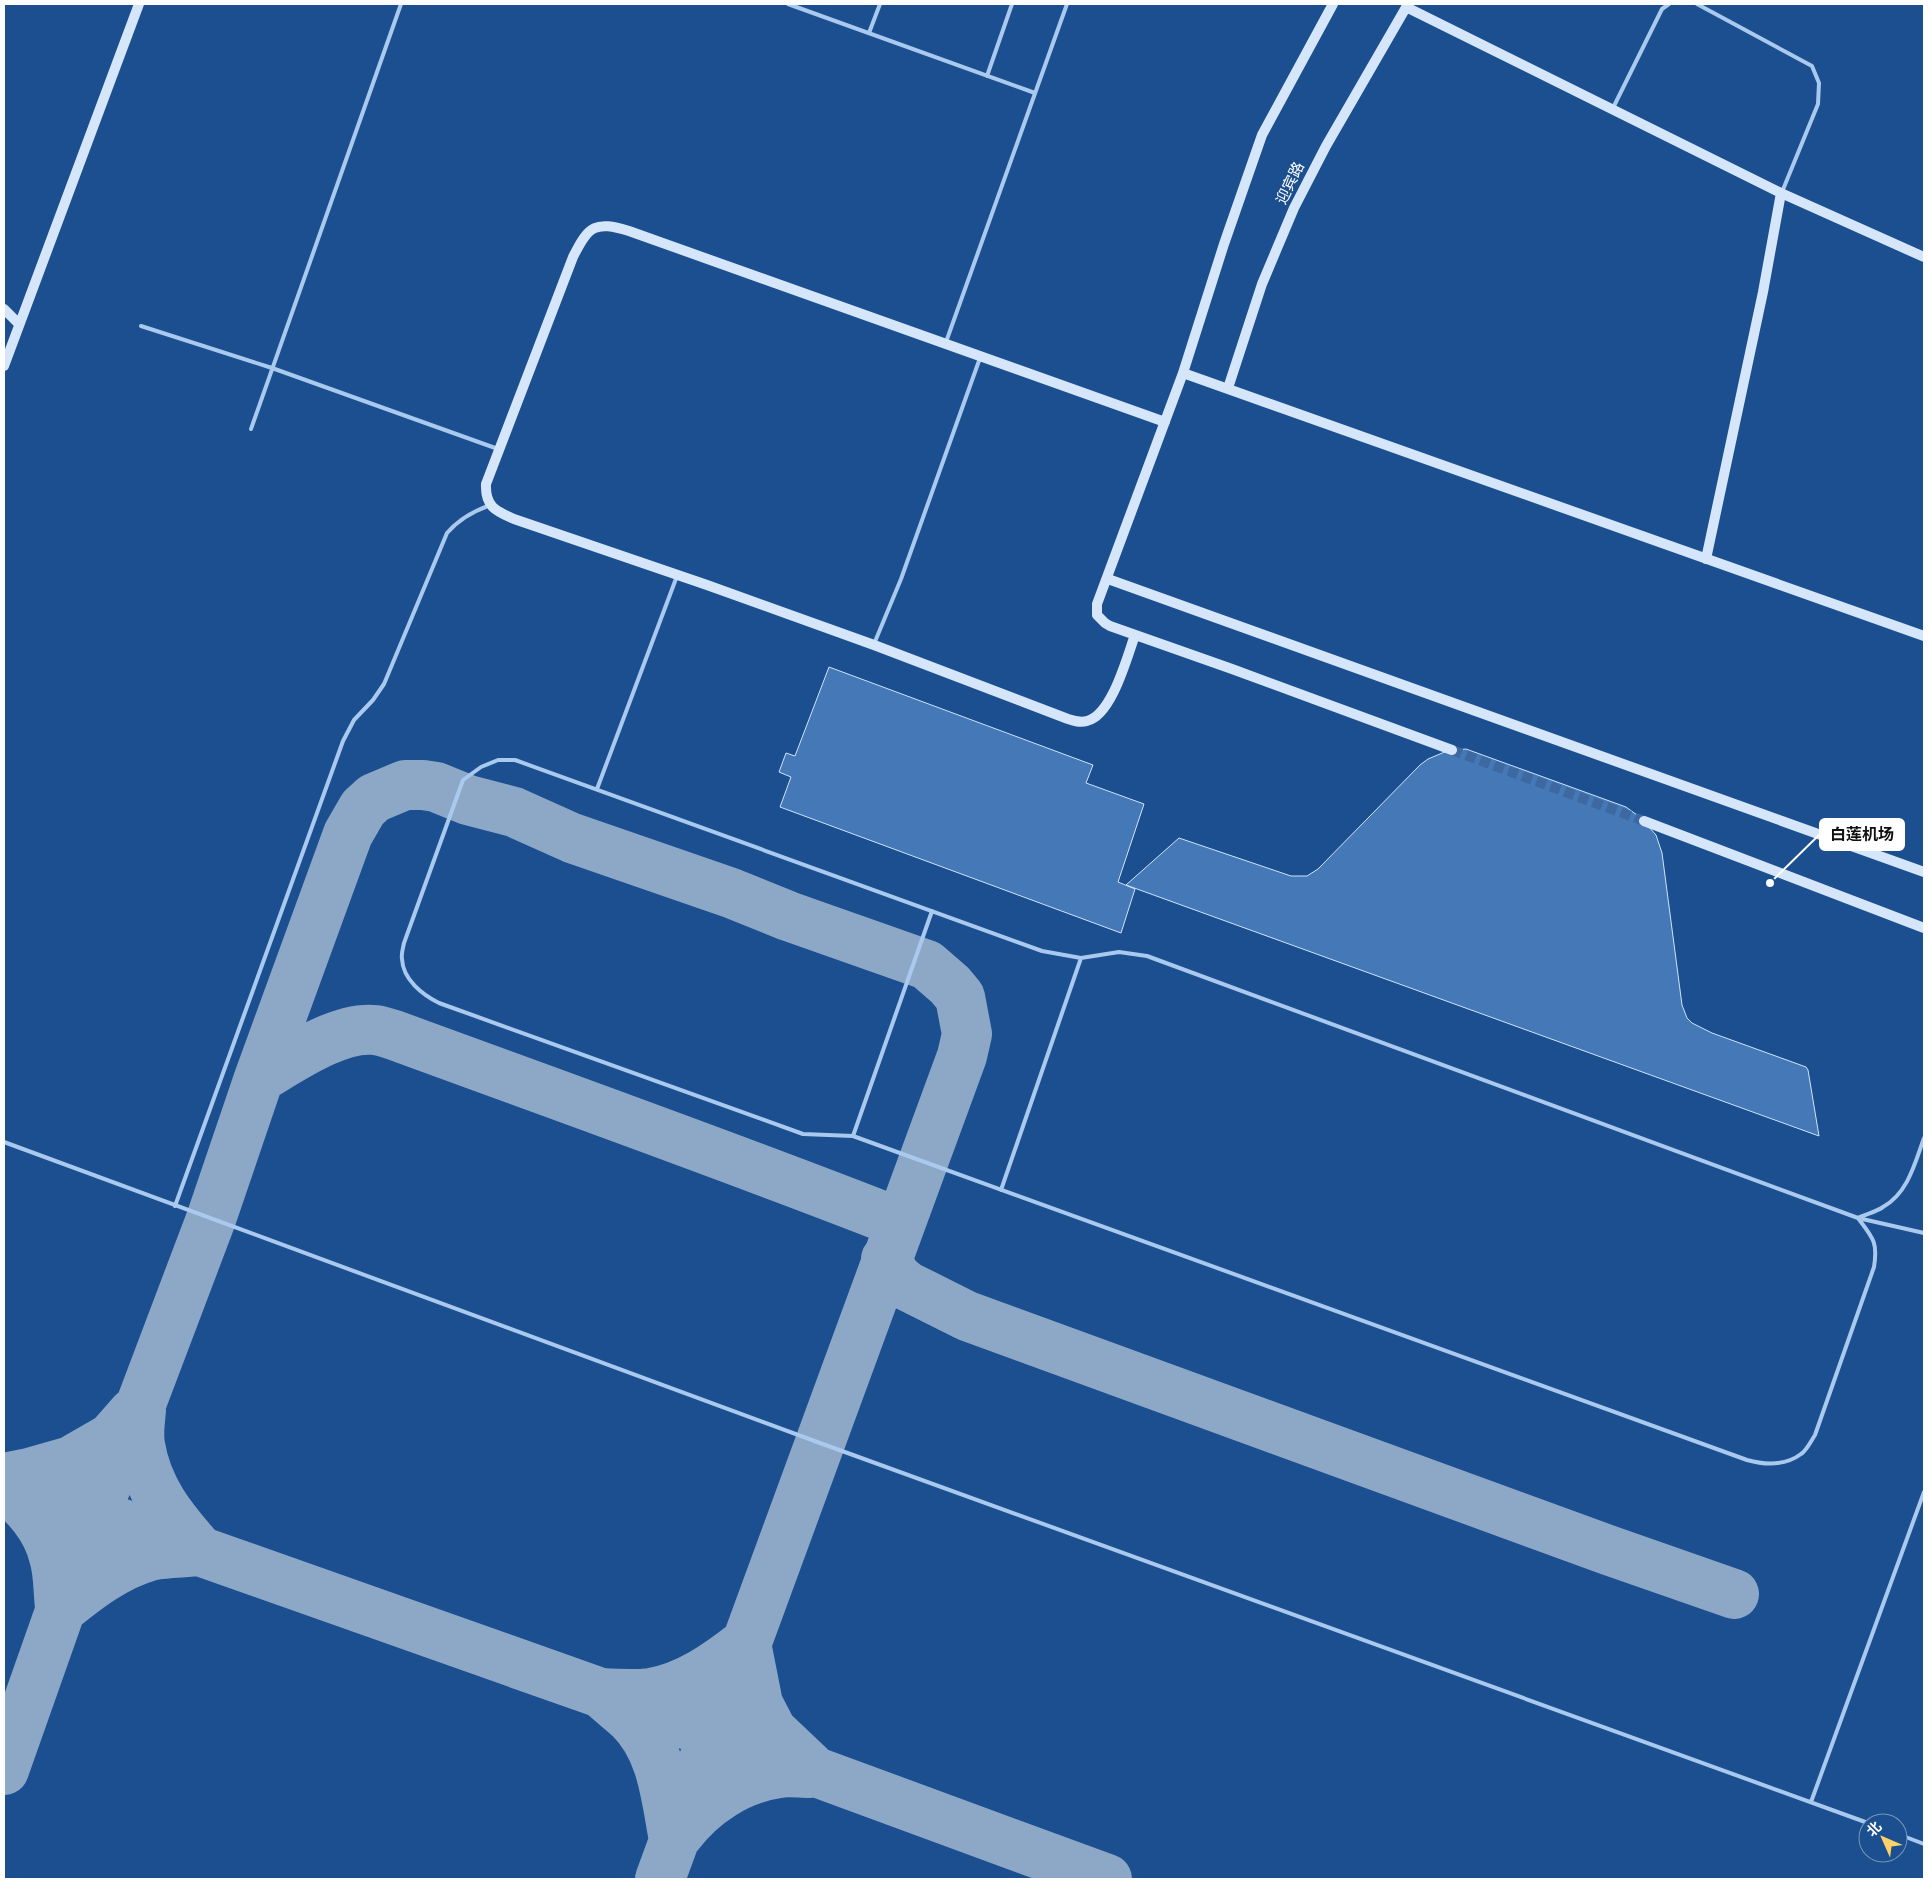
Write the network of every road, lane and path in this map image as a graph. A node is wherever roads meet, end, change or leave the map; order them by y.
1 (139, 4) edge
2 (401, 4) edge
3 (788, 4) edge
4 (880, 4) edge
5 (1012, 4) edge
6 (1067, 4) edge
7 (1333, 4) edge
8 (1669, 4) edge
9 (1697, 4) edge
10 (1407, 5) edge
11 (869, 33) junction
12 (987, 76) junction
13 (1035, 93) junction
14 (1612, 110) junction
15 (1781, 192) junction
16 (1924, 257) edge
17 (4, 309) edge
18 (19, 324) junction
19 (141, 326) dead end
20 (945, 344) junction
21 (981, 356) junction
22 (4, 366) edge
23 (272, 368) junction
24 (1183, 373) junction
25 (1228, 388) junction
26 (1165, 422) junction
27 (250, 429) dead end
28 (498, 449) junction
29 (490, 505) junction
30 (1706, 558) junction
31 (677, 574) junction
32 (1108, 579) junction
33 (1135, 635) junction
34 (1924, 636) edge
35 (874, 645) junction
36 (1452, 750) tunnel mouth
37 (597, 789) junction
38 (1644, 821) tunnel mouth
39 (1924, 872) edge
40 (932, 911) junction
41 (1924, 928) edge
42 (1081, 958) junction
43 (853, 1136) junction
44 (1924, 1138) edge
45 (4, 1142) edge
46 (1001, 1190) junction
47 (175, 1206) junction
48 (1858, 1218) junction
49 (1924, 1233) edge
50 (1924, 1492) edge
51 (1812, 1802) junction
52 (1858, 1819) edge
53 (1908, 1838) edge
54 (1924, 1844) edge

1 - 18 street
2 - 23 lane
3 - 11 lane
4 - 11 lane
5 - 12 lane
6 - 13 lane
7 - 24 street
8 - 14 lane
9 - 15 lane
10 - 14 street
10 - 25 street, 迎宾路
11 - 12 lane
12 - 13 lane
13 - 20 lane
14 - 15 street
15 - 16 street
15 - 30 street
17 - 18 street
18 - 22 street
19 - 23 lane
20 - 21 street
20 - 28 street
21 - 26 street
21 - 35 lane
23 - 27 lane
23 - 28 lane
24 - 25 street
24 - 26 street
25 - 30 street
26 - 32 street
28 - 29 street
29 - 31 street
29 - 47 lane
30 - 34 street
31 - 35 street
31 - 37 lane
32 - 33 street
32 - 39 street
33 - 35 street
33 - 36 street
37 - 40 lane
37 - 43 lane
38 - 41 street
40 - 42 lane
40 - 43 lane
42 - 46 lane
42 - 48 lane
43 - 46 lane
44 - 48 lane
45 - 47 lane
46 - 48 lane
47 - 51 lane
48 - 49 lane
50 - 51 lane
51 - 52 lane
53 - 54 lane

